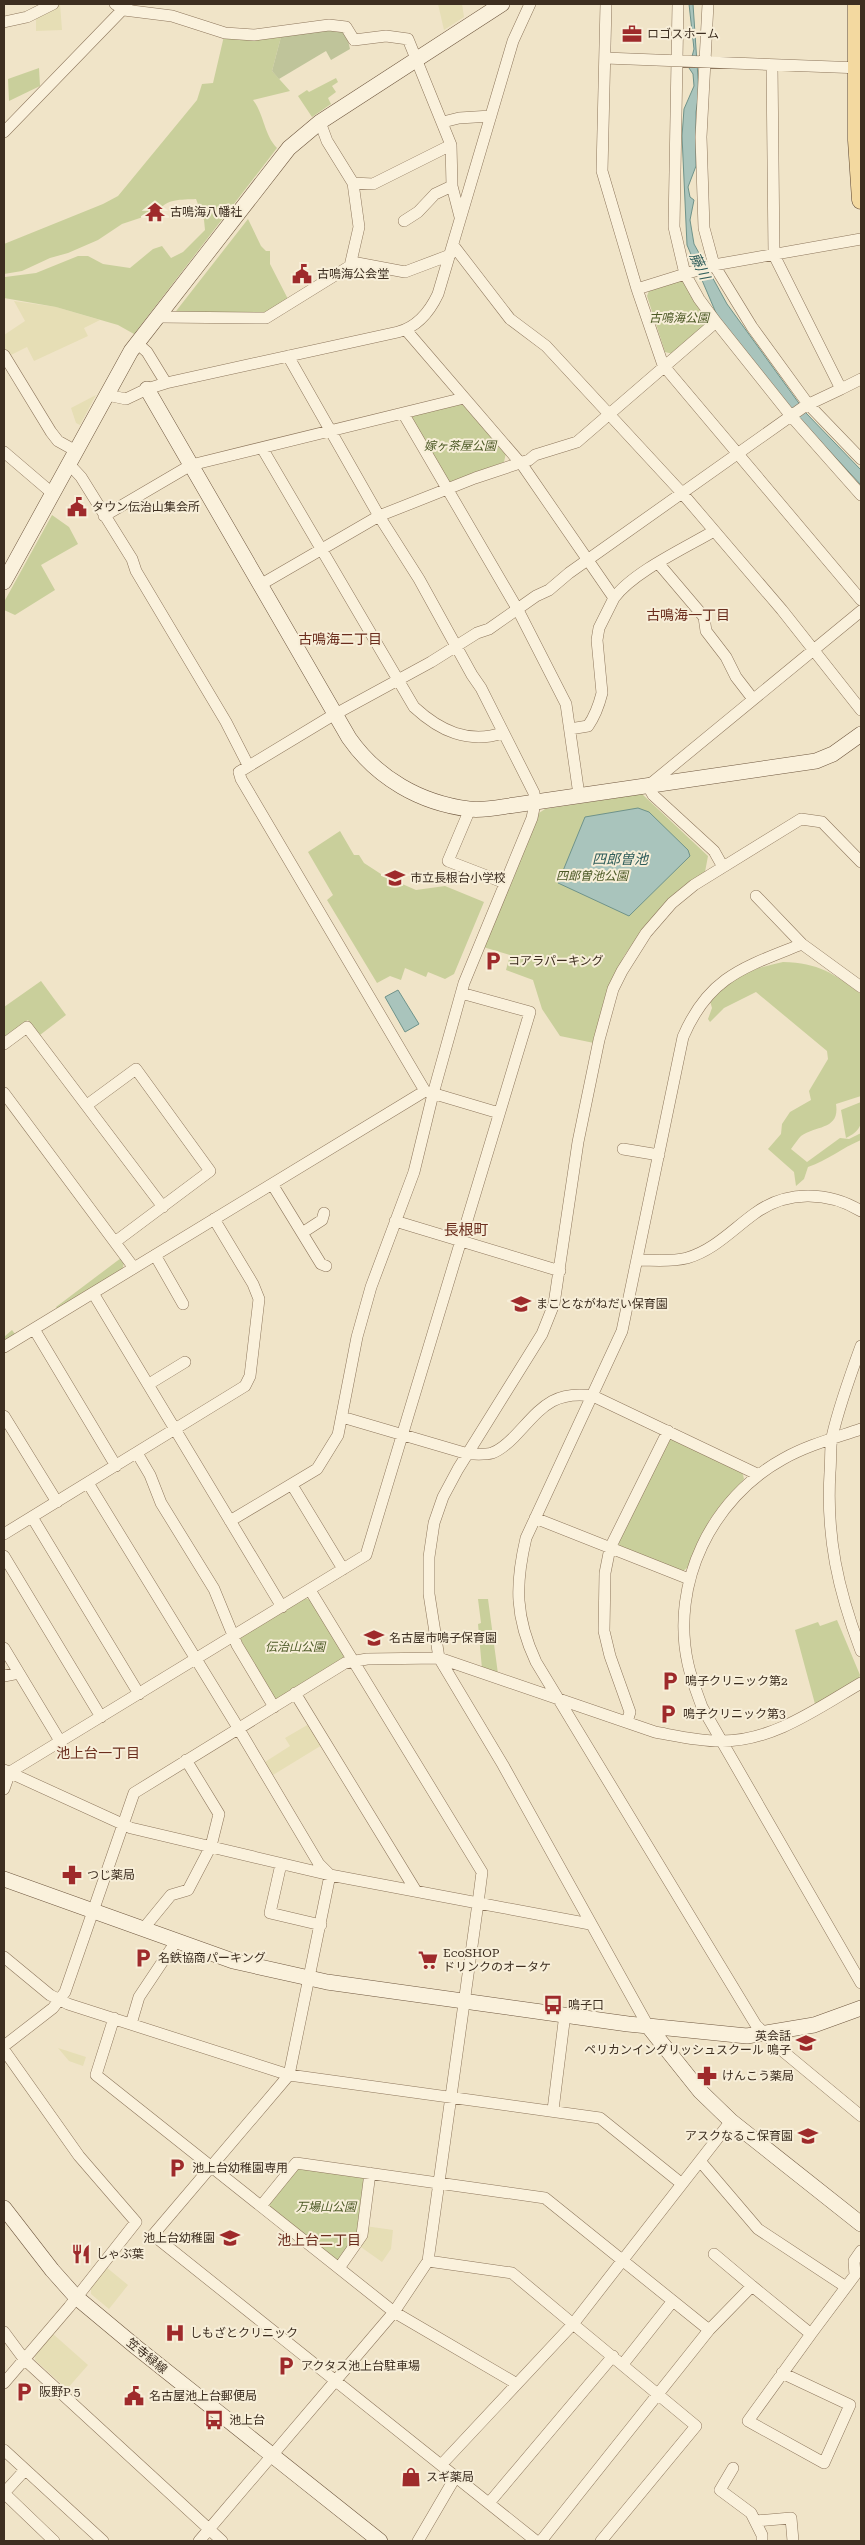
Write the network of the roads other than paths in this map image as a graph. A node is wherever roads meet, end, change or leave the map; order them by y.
1 (53, 4) edge
2 (502, 4) edge
3 (530, 4) edge
4 (606, 4) edge
5 (678, 4) edge
6 (708, 4) edge
7 (857, 4) edge
8 (122, 6) edge
9 (4, 22) edge
10 (417, 58) junction
11 (605, 58) junction
12 (679, 61) junction
13 (704, 62) junction
14 (772, 65) junction
15 (860, 68) edge
16 (491, 116) junction
17 (320, 122) junction
18 (443, 122) junction
19 (4, 132) edge
20 (451, 146) junction
21 (472, 179) junction
22 (452, 182) junction
23 (353, 183) junction
24 (861, 200) edge
25 (461, 219) junction
26 (404, 221) dead end
27 (861, 239) edge
28 (451, 250) junction
29 (774, 255) junction
30 (352, 262) junction
31 (712, 265) junction
32 (688, 274) junction
33 (637, 289) junction
34 (159, 317) junction
35 (716, 322) junction
36 (406, 330) junction
37 (138, 343) junction
38 (4, 355) edge
39 (288, 356) junction
40 (663, 366) junction
41 (861, 379) edge
42 (166, 383) junction
43 (146, 389) junction
44 (841, 389) junction
45 (106, 395) junction
46 (464, 398) junction
47 (806, 405) junction
48 (403, 413) junction
49 (610, 413) junction
50 (792, 415) junction
51 (332, 430) junction
52 (262, 448) junction
53 (4, 452) edge
54 (736, 454) junction
55 (73, 457) junction
56 (861, 459) edge
57 (521, 463) junction
58 (191, 465) junction
59 (448, 490) junction
60 (52, 493) junction
61 (682, 493) junction
62 (861, 495) edge
63 (104, 516) junction
64 (379, 516) junction
65 (714, 531) junction
66 (323, 548) junction
67 (588, 560) junction
68 (659, 564) junction
69 (4, 582) edge
70 (260, 585) junction
71 (614, 598) junction
72 (861, 600) edge
73 (518, 610) junction
74 (861, 611) edge
75 (456, 646) junction
76 (814, 650) junction
77 (396, 680) junction
78 (753, 699) junction
79 (861, 710) edge
80 (336, 715) junction
81 (570, 729) junction
82 (503, 733) junction
83 (861, 734) edge
84 (248, 765) junction
85 (648, 786) junction
86 (579, 795) junction
87 (535, 803) junction
88 (470, 809) junction
89 (861, 862) edge
90 (724, 866) junction
91 (505, 882) junction
92 (756, 896) dead end
93 (802, 944) junction
94 (861, 987) edge
95 (461, 993) junction
96 (4, 1044) edge
97 (429, 1092) junction
98 (4, 1093) edge
99 (87, 1106) junction
100 (499, 1113) junction
101 (623, 1149) dead end
102 (659, 1155) junction
103 (272, 1184) junction
104 (163, 1207) junction
105 (861, 1211) edge
106 (324, 1213) dead end
107 (214, 1219) junction
108 (395, 1221) junction
109 (302, 1233) junction
110 (460, 1241) junction
111 (115, 1242) junction
112 (155, 1255) junction
113 (638, 1260) junction
114 (326, 1266) dead end
115 (134, 1268) junction
116 (560, 1271) junction
117 (93, 1293) junction
118 (183, 1304) dead end
119 (34, 1329) junction
120 (861, 1346) edge
121 (4, 1347) edge
122 (185, 1362) dead end
123 (149, 1384) junction
124 (592, 1396) junction
125 (4, 1416) edge
126 (342, 1417) junction
127 (177, 1429) junction
128 (861, 1429) edge
129 (668, 1431) junction
130 (403, 1435) junction
131 (832, 1439) junction
132 (137, 1453) junction
133 (468, 1454) junction
134 (116, 1466) junction
135 (759, 1475) junction
136 (88, 1483) junction
137 (292, 1484) junction
138 (57, 1502) junction
139 (32, 1517) junction
140 (535, 1518) junction
141 (230, 1521) junction
142 (4, 1534) edge
143 (610, 1548) junction
144 (4, 1556) edge
145 (343, 1569) junction
146 (689, 1579) junction
147 (310, 1590) junction
148 (282, 1606) junction
149 (234, 1636) junction
150 (4, 1648) edge
151 (861, 1651) edge
152 (439, 1658) junction
153 (196, 1659) junction
154 (353, 1660) junction
155 (19, 1673) junction
156 (4, 1676) edge
157 (861, 1683) edge
158 (295, 1693) junction
159 (139, 1694) junction
160 (558, 1699) junction
161 (274, 1707) junction
162 (101, 1717) junction
163 (627, 1722) junction
164 (238, 1729) junction
165 (60, 1741) junction
166 (722, 1741) junction
167 (186, 1760) junction
168 (7, 1771) edge
169 (4, 1789) edge
170 (123, 1825) junction
171 (211, 1846) junction
172 (282, 1864) junction
173 (330, 1875) junction
174 (4, 1879) edge
175 (416, 1891) junction
176 (478, 1903) junction
177 (93, 1911) junction
178 (320, 1924) junction
179 (590, 1924) junction
180 (144, 1928) junction
181 (177, 1940) junction
182 (4, 1957) edge
183 (309, 1978) junction
184 (861, 1984) edge
185 (60, 2000) junction
186 (464, 2001) junction
187 (861, 2008) edge
188 (566, 2014) junction
189 (114, 2018) junction
190 (131, 2024) junction
191 (648, 2026) junction
192 (765, 2034) junction
193 (4, 2046) edge
194 (4, 2050) edge
195 (289, 2075) junction
196 (451, 2097) junction
197 (553, 2110) junction
198 (861, 2116) edge
199 (732, 2121) junction
200 (700, 2161) junction
201 (210, 2167) junction
202 (370, 2173) junction
203 (438, 2183) junction
204 (682, 2184) junction
205 (261, 2206) junction
206 (4, 2208) edge
207 (136, 2222) junction
208 (861, 2224) edge
209 (153, 2235) junction
210 (861, 2251) edge
211 (714, 2254) dead end
212 (428, 2261) junction
213 (623, 2261) junction
214 (339, 2268) junction
215 (752, 2286) junction
216 (846, 2287) junction
217 (76, 2297) junction
218 (672, 2302) junction
219 (394, 2312) junction
220 (573, 2324) junction
221 (709, 2330) junction
222 (4, 2332) edge
223 (811, 2334) junction
224 (613, 2356) junction
225 (24, 2360) junction
226 (623, 2364) junction
227 (782, 2373) junction
228 (336, 2380) junction
229 (4, 2383) edge
230 (517, 2384) junction
231 (658, 2394) junction
232 (4, 2450) edge
233 (272, 2456) junction
234 (442, 2464) junction
235 (734, 2468) dead end
236 (25, 2470) junction
237 (456, 2476) junction
238 (489, 2503) junction
239 (755, 2521) junction
240 (210, 2530) junction
241 (54, 2541) edge
242 (103, 2541) edge
243 (200, 2541) edge
244 (222, 2541) edge
245 (380, 2541) edge
246 (418, 2541) edge
247 (536, 2541) edge
248 (541, 2541) edge
249 (601, 2541) edge
250 (762, 2541) edge
251 (793, 2541) edge

1 - 9 street
2 - 10 street
3 - 16 street
4 - 11 street
5 - 12 street
6 - 13 street
7 - 15 main road
8 - 10 street
8 - 19 street
10 - 17 street
10 - 18 street
11 - 12 street
11 - 33 street
12 - 13 street
12 - 32 street
13 - 14 street
13 - 31 street
14 - 15 street
14 - 29 street
15 - 24 main road
16 - 18 street
16 - 21 street
17 - 23 street
17 - 34 street
18 - 20 street
20 - 22 street
20 - 23 street
21 - 22 street
21 - 25 street
22 - 25 street
22 - 26 street
23 - 30 street
25 - 28 street
27 - 29 street
28 - 30 street
28 - 36 street
28 - 49 street
29 - 31 street
29 - 44 street
30 - 34 street
31 - 32 street
31 - 47 street
32 - 33 street
32 - 35 street
33 - 40 street
34 - 37 street
35 - 40 street
35 - 50 street
36 - 39 street
36 - 46 street
37 - 42 street
37 - 45 street
38 - 55 street
39 - 42 street
39 - 51 street
40 - 49 street
40 - 54 street
41 - 44 street
42 - 43 street
43 - 45 street
43 - 58 street
44 - 47 street
45 - 55 street
46 - 48 street
46 - 57 street
47 - 50 street
47 - 56 street
48 - 51 street
48 - 59 street
49 - 57 street
49 - 61 street
50 - 54 street
50 - 62 street
51 - 52 street
51 - 64 street
52 - 58 street
52 - 66 street
53 - 60 street
54 - 61 street
54 - 72 street
55 - 60 street
55 - 63 street
57 - 59 street
57 - 67 street
58 - 63 street
58 - 70 street
59 - 64 street
59 - 73 street
60 - 69 street
61 - 65 street
61 - 67 street
63 - 84 street
64 - 66 street
64 - 75 street
65 - 68 street
65 - 76 street
66 - 70 street
66 - 77 street
67 - 71 street
67 - 73 street
68 - 71 street
68 - 78 street
70 - 80 street
71 - 81 street
73 - 75 street
73 - 81 street
74 - 76 street
75 - 77 street
75 - 82 street
76 - 78 street
76 - 79 street
77 - 80 street
77 - 82 street
78 - 85 street
80 - 84 street
80 - 88 street
81 - 86 street
82 - 87 street
83 - 85 street
84 - 97 street
85 - 86 street
85 - 90 street
86 - 87 street
87 - 88 street
87 - 91 street
88 - 91 street
89 - 90 street
90 - 116 street
91 - 95 street
92 - 93 street
93 - 94 street
93 - 102 street
95 - 97 street
95 - 100 street
96 - 99 street
97 - 100 street
97 - 103 street
97 - 108 street
98 - 111 street
99 - 104 street
99 - 104 street
100 - 110 street
101 - 102 street
102 - 113 street
103 - 107 street
103 - 109 street
104 - 111 street
105 - 113 street
106 - 109 street
107 - 112 street
107 - 127 street
108 - 110 street
108 - 126 street
109 - 114 street
110 - 116 street
110 - 130 street
111 - 115 street
112 - 115 street
112 - 118 street
113 - 124 street
115 - 117 street
116 - 133 street
117 - 119 street
117 - 123 street
119 - 121 street
119 - 134 street
120 - 131 street
122 - 123 street
123 - 127 street
124 - 129 street
124 - 133 street
124 - 140 street
125 - 138 street
126 - 130 street
126 - 137 street
127 - 132 street
127 - 141 street
128 - 131 street
129 - 135 street
129 - 143 street
130 - 133 street
130 - 145 street
131 - 135 street
131 - 151 street
132 - 134 street
132 - 149 street
133 - 152 street
134 - 136 street
135 - 146 street
136 - 138 street
136 - 153 street
137 - 141 street
137 - 145 street
138 - 139 street
139 - 142 street
139 - 159 street
140 - 143 street
140 - 160 street
141 - 148 street
143 - 146 street
143 - 163 street
144 - 162 street
145 - 147 street
146 - 166 street
147 - 148 street
147 - 154 street
148 - 149 street
149 - 153 street
149 - 161 street
150 - 155 street
152 - 154 street
152 - 160 street
152 - 179 street
153 - 159 street
153 - 164 street
154 - 158 street
154 - 176 street
155 - 156 street
155 - 165 street
157 - 166 street
158 - 161 street
158 - 175 street
159 - 162 street
160 - 163 street
160 - 192 street
161 - 164 street
162 - 165 street
163 - 166 street
164 - 167 street
164 - 173 street
165 - 168 street
166 - 184 street
167 - 170 street
167 - 171 street
168 - 169 street
168 - 170 street
170 - 171 street
170 - 177 street
171 - 172 street
171 - 180 street
172 - 173 street
172 - 178 street
173 - 175 street
173 - 178 street
174 - 177 street
175 - 176 street
176 - 179 street
176 - 186 street
177 - 180 street
177 - 185 street
178 - 183 street
179 - 191 street
180 - 181 street
181 - 183 street
181 - 190 street
182 - 185 street
183 - 186 street
183 - 195 street
185 - 189 street
185 - 193 street
186 - 188 street
186 - 196 street
187 - 192 street
188 - 191 street
188 - 197 street
189 - 190 street
189 - 201 street
190 - 195 street
191 - 192 street
191 - 199 street
192 - 198 street
194 - 207 street
195 - 196 street
195 - 201 street
196 - 197 street
196 - 203 street
197 - 204 street
199 - 200 street
199 - 208 street
200 - 204 street
200 - 216 street
201 - 205 street
201 - 209 street
202 - 203 street
202 - 205 street
202 - 214 street
203 - 212 street
203 - 213 street
204 - 213 street
205 - 214 street
206 - 217 street, 笠寺緑線
207 - 209 street
207 - 217 street
209 - 228 street
210 - 216 street
211 - 215 street
212 - 219 street
212 - 220 street
213 - 218 street
213 - 220 street
214 - 219 street
215 - 221 street
215 - 223 street
216 - 223 street
217 - 225 street
217 - 233 street, 笠寺緑線
218 - 221 street
218 - 226 street
219 - 228 street
219 - 230 street
220 - 224 street
220 - 230 street
221 - 231 street
222 - 225 street
223 - 227 street
224 - 226 street
224 - 238 street
225 - 229 street
225 - 240 street
226 - 231 street
227 - 227 street
228 - 233 street
228 - 234 street
230 - 234 street
231 - 248 street
231 - 249 street
232 - 236 street
233 - 240 street
233 - 245 street, 笠寺緑線
234 - 237 street
235 - 239 street
236 - 241 street
236 - 242 street
237 - 238 street
237 - 246 street
238 - 247 street
239 - 250 street
239 - 251 street
240 - 243 street
240 - 244 street

